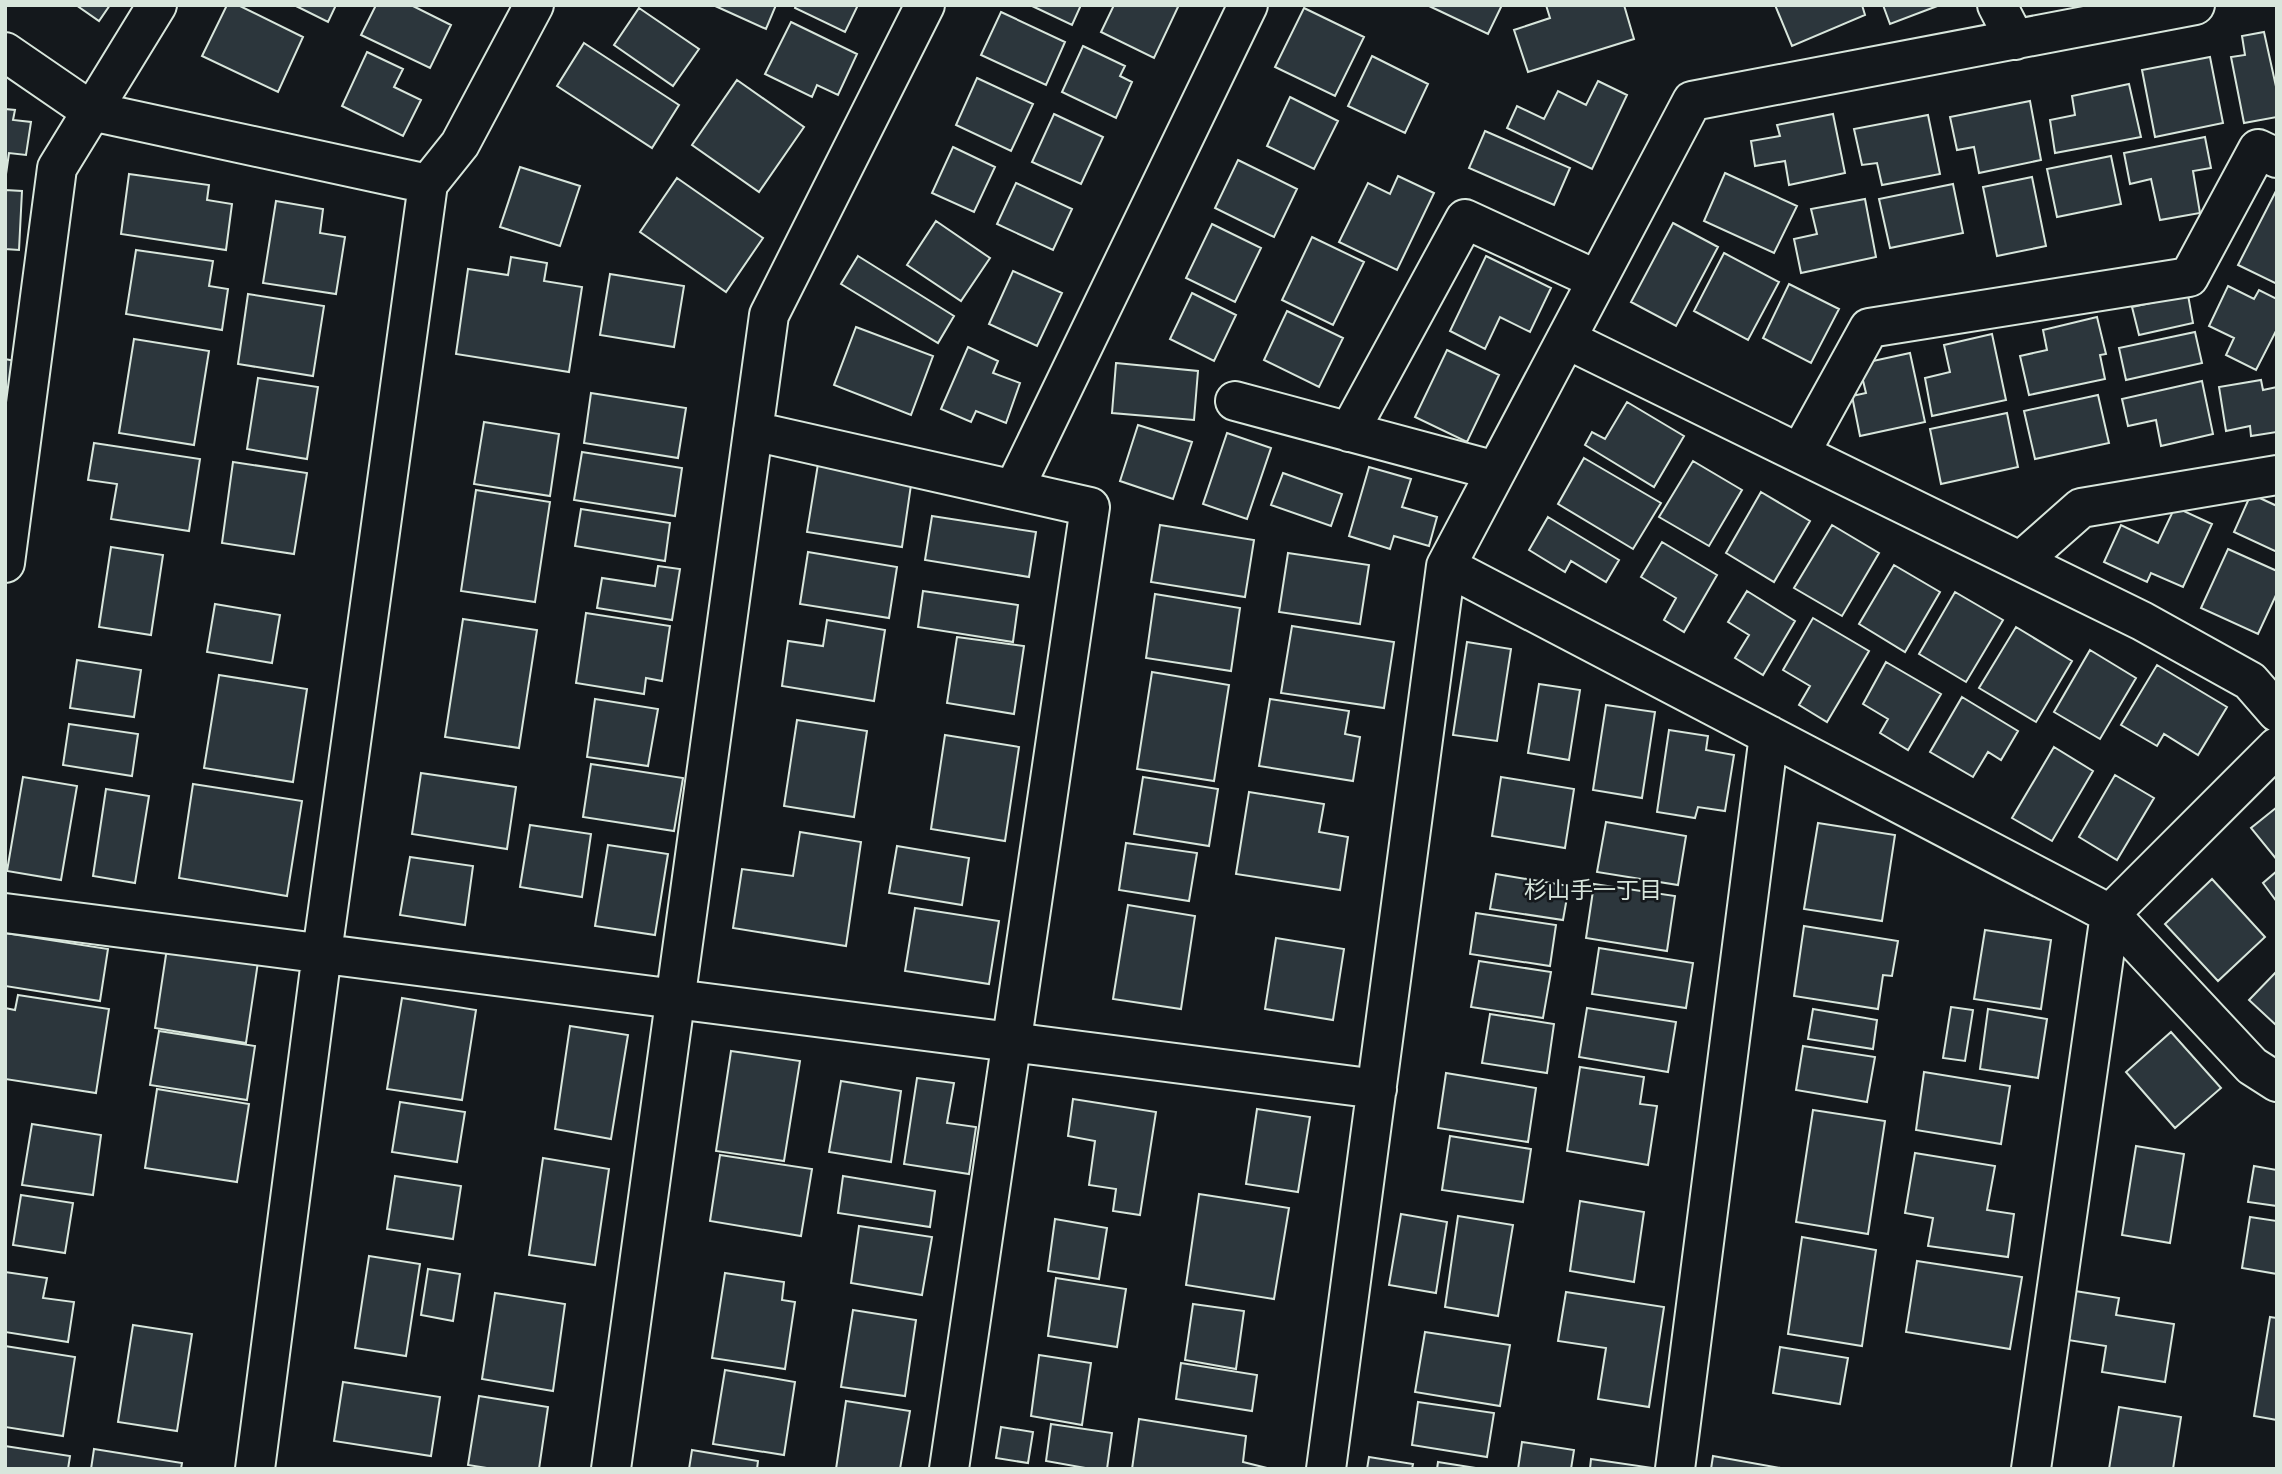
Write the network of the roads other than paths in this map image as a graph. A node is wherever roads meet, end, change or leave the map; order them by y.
1 (157, 5) edge
2 (534, 5) edge
3 (925, 5) edge
4 (1248, 5) edge
5 (1997, 5) edge
6 (2195, 5) edge
7 (2015, 40) junction
8 (5, 52) edge
9 (91, 111) junction
10 (2277, 158) edge
11 (428, 184) junction
12 (1597, 280) junction
13 (1566, 339) junction
14 (1235, 401) dead end
15 (753, 430) junction
16 (1349, 432) junction
17 (1800, 453) junction
18 (1496, 471) junction
19 (2277, 475) edge
20 (1014, 489) junction
21 (2021, 561) junction
22 (5, 563) edge
23 (1446, 566) junction
24 (2277, 712) edge
25 (1769, 735) junction
26 (2277, 747) edge
27 (5, 913) edge
28 (2110, 914) junction
29 (322, 953) junction
30 (675, 999) junction
31 (1010, 1042) junction
32 (2277, 1082) edge
33 (1377, 1089) junction
34 (255, 1469) edge
35 (611, 1469) edge
36 (949, 1469) edge
37 (1326, 1469) edge
38 (1675, 1469) edge
39 (2031, 1469) edge

1 - 9 street
2 - 11 street
3 - 15 street
4 - 20 street
5 - 7 street
6 - 7 street
7 - 12 street
8 - 9 street
9 - 11 street
9 - 22 street
10 - 17 street
11 - 29 street
12 - 13 street
12 - 16 street
13 - 17 street
13 - 18 street
14 - 16 street
15 - 20 street
15 - 30 street
16 - 18 street
17 - 21 street
18 - 23 street
19 - 21 street
20 - 31 street
21 - 24 street
23 - 25 street
23 - 33 street
25 - 28 street
25 - 38 street
26 - 28 street
27 - 29 street
28 - 32 street
28 - 39 street
29 - 30 street
29 - 34 street
30 - 31 street
30 - 35 street
31 - 33 street
31 - 36 street
33 - 37 street

